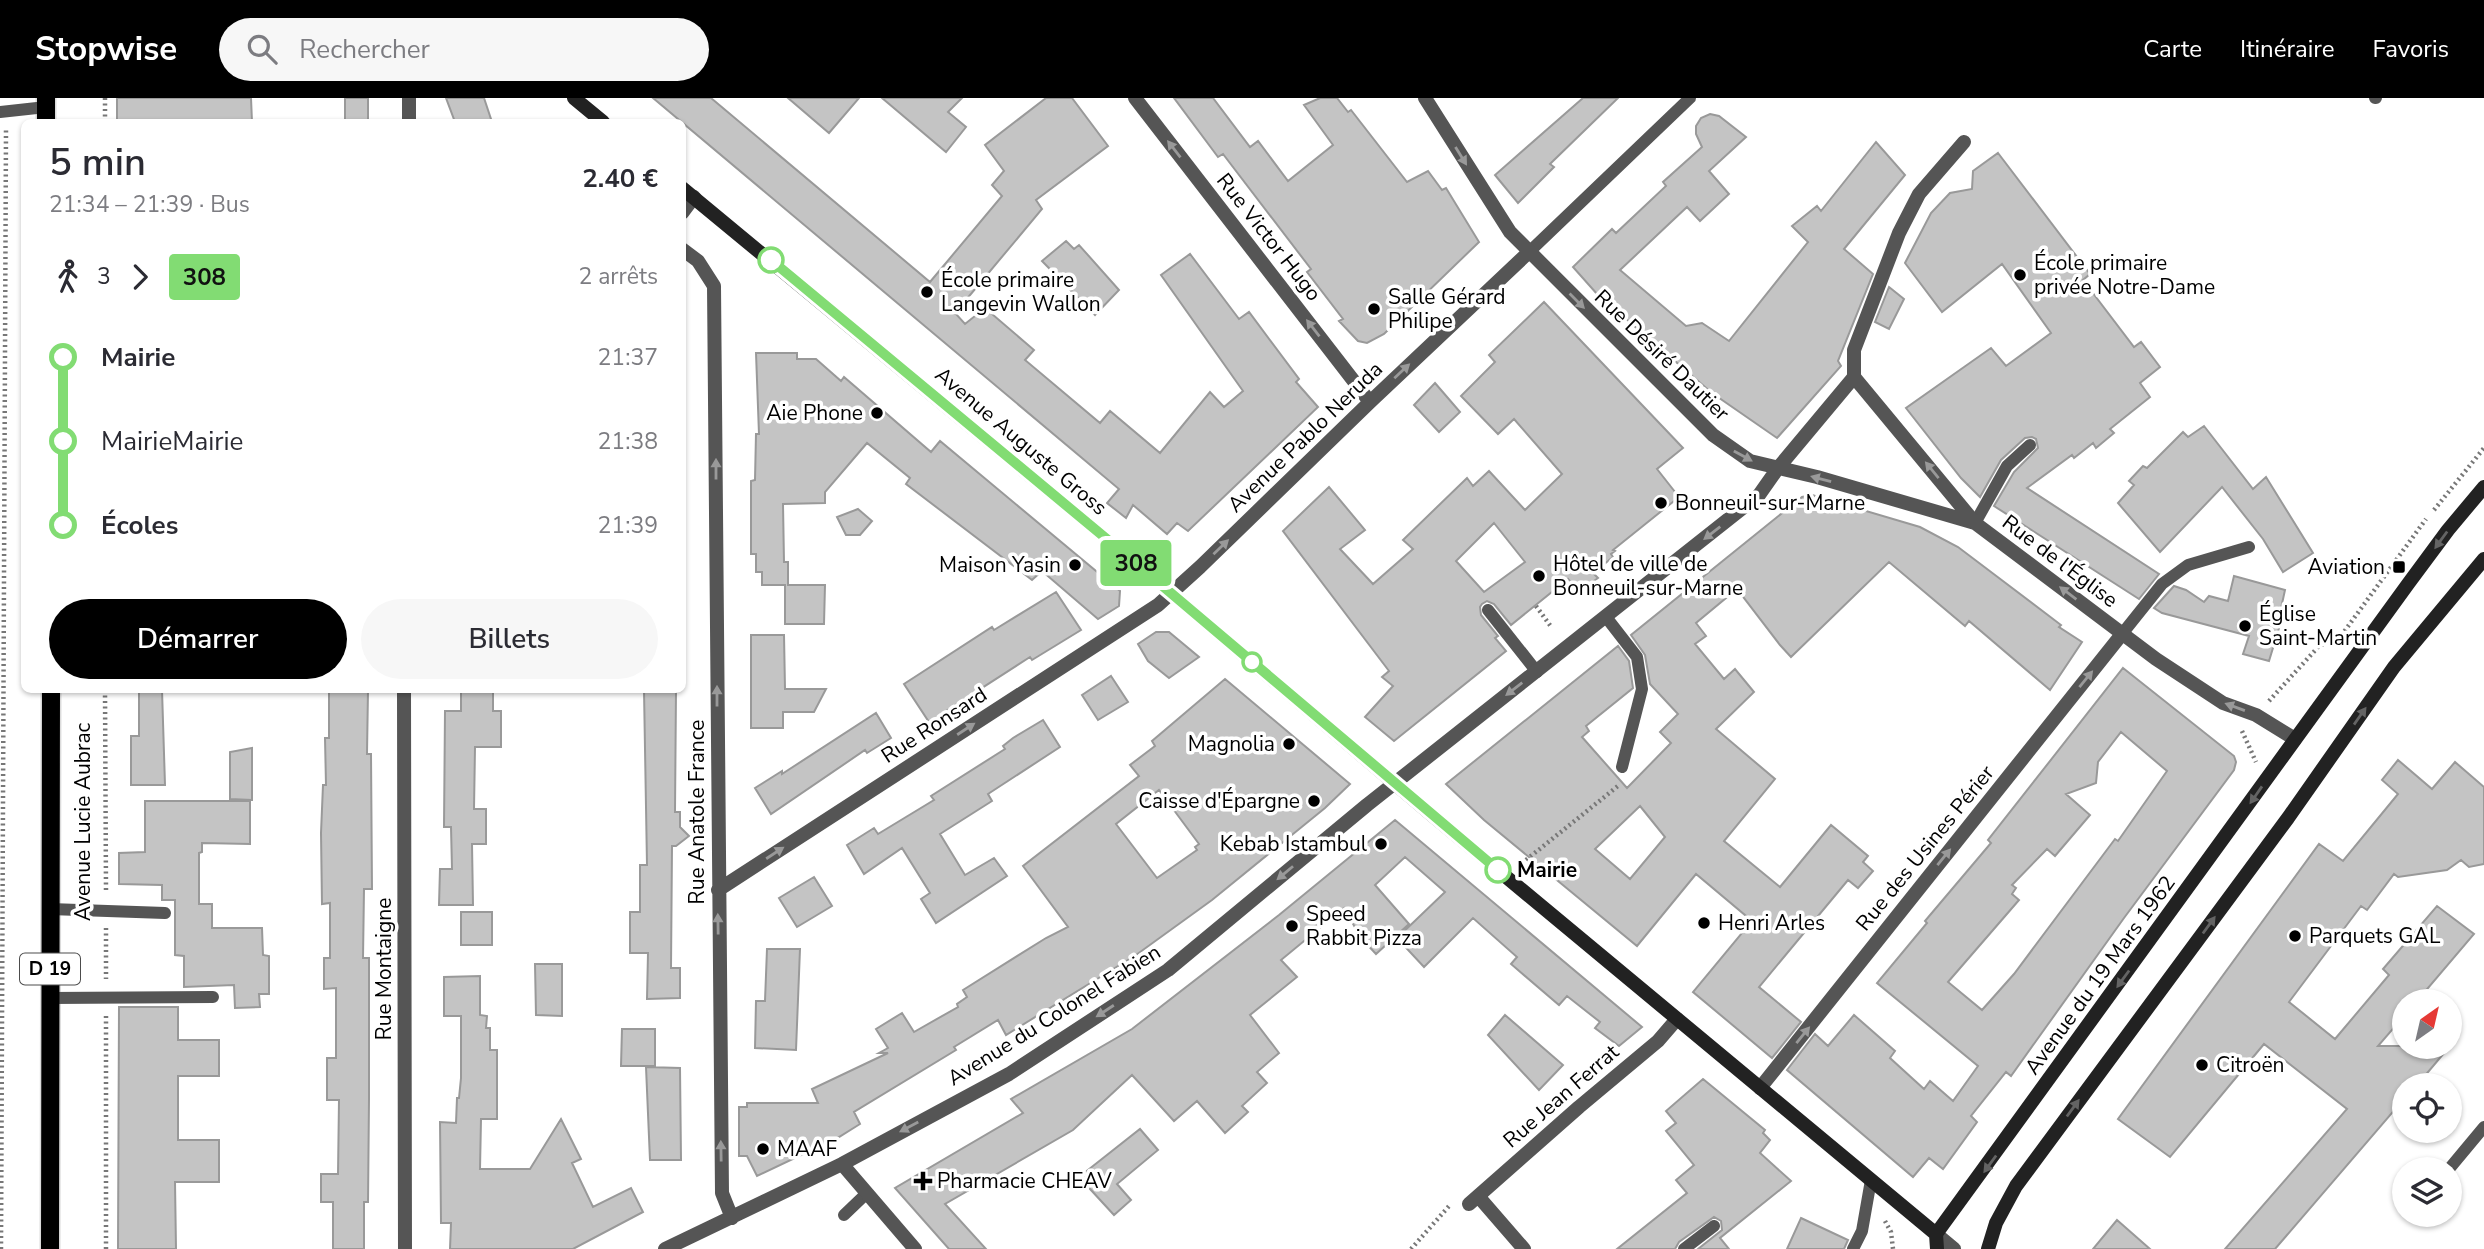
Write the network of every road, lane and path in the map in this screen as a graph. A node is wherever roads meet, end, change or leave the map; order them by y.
1 (105, 98) edge
2 (409, 98) edge
3 (574, 98) edge
4 (1135, 98) edge
5 (1425, 98) edge
6 (1690, 98) edge
7 (46, 109) edge
8 (3, 111) edge
9 (105, 119) edge
10 (409, 119) edge
11 (599, 119) edge
12 (1964, 142) dead end
13 (2, 174) edge
14 (688, 192) edge
15 (686, 252) edge
16 (1529, 252) junction
17 (2, 279) edge
18 (1854, 377) junction
19 (1370, 402) junction
20 (2030, 445) dead end
21 (2484, 448) edge
22 (1777, 468) junction
23 (2484, 487) edge
24 (1975, 523) junction
25 (2249, 547) dead end
26 (2484, 559) edge
27 (1171, 593) junction
28 (1536, 606) dead end
29 (1488, 610) dead end
30 (1606, 617) junction
31 (1552, 628) dead end
32 (2122, 634) junction
33 (1537, 672) junction
34 (51, 693) edge
35 (105, 693) edge
36 (404, 693) edge
37 (2264, 706) dead end
38 (2246, 726) dead end
39 (2295, 739) junction
40 (2256, 763) dead end
41 (1622, 767) joint
42 (1395, 783) junction
43 (1526, 860) dead end
44 (1, 868) edge
45 (718, 890) junction
46 (50, 909) junction
47 (106, 912) junction
48 (165, 913) dead end
49 (106, 996) junction
50 (213, 997) dead end
51 (50, 998) junction
52 (1677, 1018) junction
53 (1760, 1088) junction
54 (2484, 1126) edge
55 (2459, 1157) edge
56 (842, 1164) junction
57 (1871, 1180) junction
58 (867, 1193) junction
59 (1474, 1200) junction
60 (844, 1215) dead end
61 (732, 1217) junction
62 (1887, 1218) dead end
63 (1714, 1226) dead end
64 (899, 1232) junction
65 (1936, 1242) edge
66 (1, 1249) edge
67 (50, 1249) edge
68 (106, 1249) edge
69 (405, 1249) edge
70 (665, 1249) edge
71 (900, 1249) edge
72 (915, 1249) edge
73 (1411, 1249) edge
74 (1524, 1249) edge
75 (1684, 1249) edge
76 (1853, 1249) edge
77 (1893, 1249) edge
78 (1955, 1249) edge
79 (1988, 1249) edge

1 - 9 path
2 - 10 street
3 - 11 main road
19 -> 4 street, Rue Victor Hugo
5 -> 16 street, Rue Désiré Dautier
6 - 16 lane
7 - 8 lane
8 - 13 path
12 - 18 street
13 - 17 path
14 - 27 main road, Avenue Auguste Gross
45 -> 15 street, Rue Anatole France
19 -> 16 street, Avenue Pablo Neruda
16 -> 22 street, Rue Désiré Dautier
17 - 44 path
18 - 22 street, Avenue du Colonel Fabien
24 -> 18 street
27 -> 19 street, Avenue Pablo Neruda
20 - 24 lane
21 - 37 path
24 -> 22 street, Rue de l'Église
22 -> 30 street, Avenue du Colonel Fabien
23 -> 39 main road, Avenue du 19 Mars 1962
32 -> 24 street, Rue de l'Église
25 - 32 lane
79 -> 26 main road
27 - 42 main road, Avenue Auguste Gross
45 -> 27 street, Rue Ronsard
28 - 31 path
29 - 33 lane
30 - 33 street, Avenue du Colonel Fabien
30 - 41 lane
39 -> 32 street, Rue de l'Église
53 -> 32 street, Rue des Usines Périer
33 -> 42 street, Avenue du Colonel Fabien
34 - 46 main road, Avenue Lucie Aubrac / D 19
35 - 47 path, Avenue Lucie Aubrac
36 - 69 street, Rue Montaigne
38 - 40 path
39 -> 65 main road, Avenue du 19 Mars 1962
41 - 43 path
42 - 52 main road, Avenue Auguste Gross
42 -> 56 street, Avenue du Colonel Fabien
44 - 66 path
61 -> 45 street, Rue Anatole France
46 - 47 lane
46 - 51 main road, Avenue Lucie Aubrac / D 19
47 - 48 lane
47 - 49 path, Avenue Lucie Aubrac
49 - 50 lane
49 - 51 lane
49 - 68 path, Avenue Lucie Aubrac
51 - 67 main road, Avenue Lucie Aubrac / D 19
52 - 53 main road, Avenue Auguste Gross
52 - 59 street, Rue Jean Ferrat
53 - 57 main road, Avenue Auguste Gross
54 - 55 lane
56 - 58 street
56 - 61 street, Avenue du Colonel Fabien
57 - 65 main road, Avenue Auguste Gross
57 - 76 lane
58 - 60 lane
58 - 64 street
59 - 73 path
59 - 74 street
61 - 70 street, Avenue du Colonel Fabien
62 - 77 path
63 - 75 lane
64 - 71 street
64 - 72 street
65 - 78 street

